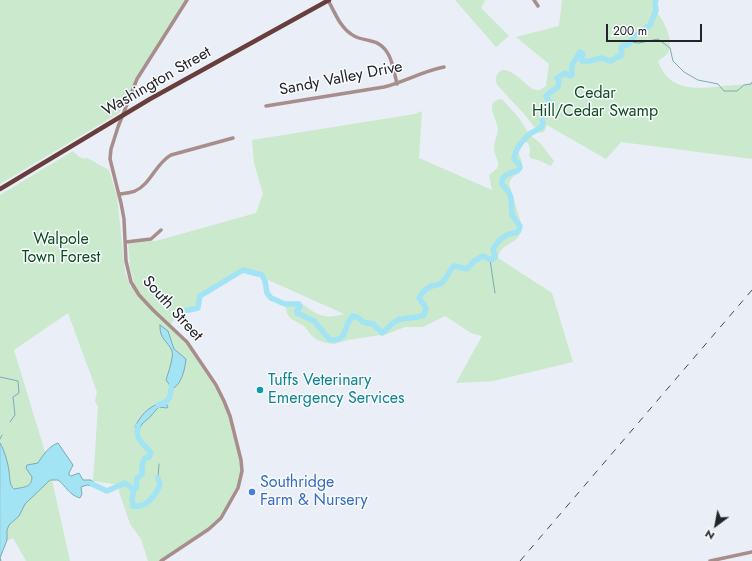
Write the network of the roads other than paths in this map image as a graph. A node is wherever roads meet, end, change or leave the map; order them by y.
1 (187, 0) edge
2 (329, 0) edge
3 (534, 0) edge
4 (538, 6) dead end
5 (444, 68) dead end
6 (397, 84) junction
7 (266, 106) dead end
8 (122, 116) junction
9 (233, 138) dead end
10 (0, 189) edge
11 (120, 194) junction
12 (161, 230) dead end
13 (126, 242) junction
14 (752, 552) edge
15 (161, 561) edge
16 (710, 561) edge

1 - 8 street, South Street
2 - 6 street
2 - 8 main road, Washington Street
3 - 4 street
5 - 6 street, Sandy Valley Drive
6 - 7 street, Sandy Valley Drive
8 - 10 main road, Washington Street
8 - 11 street, South Street
9 - 11 street
11 - 13 street, South Street
12 - 13 street
13 - 15 street, South Street
14 - 16 street

